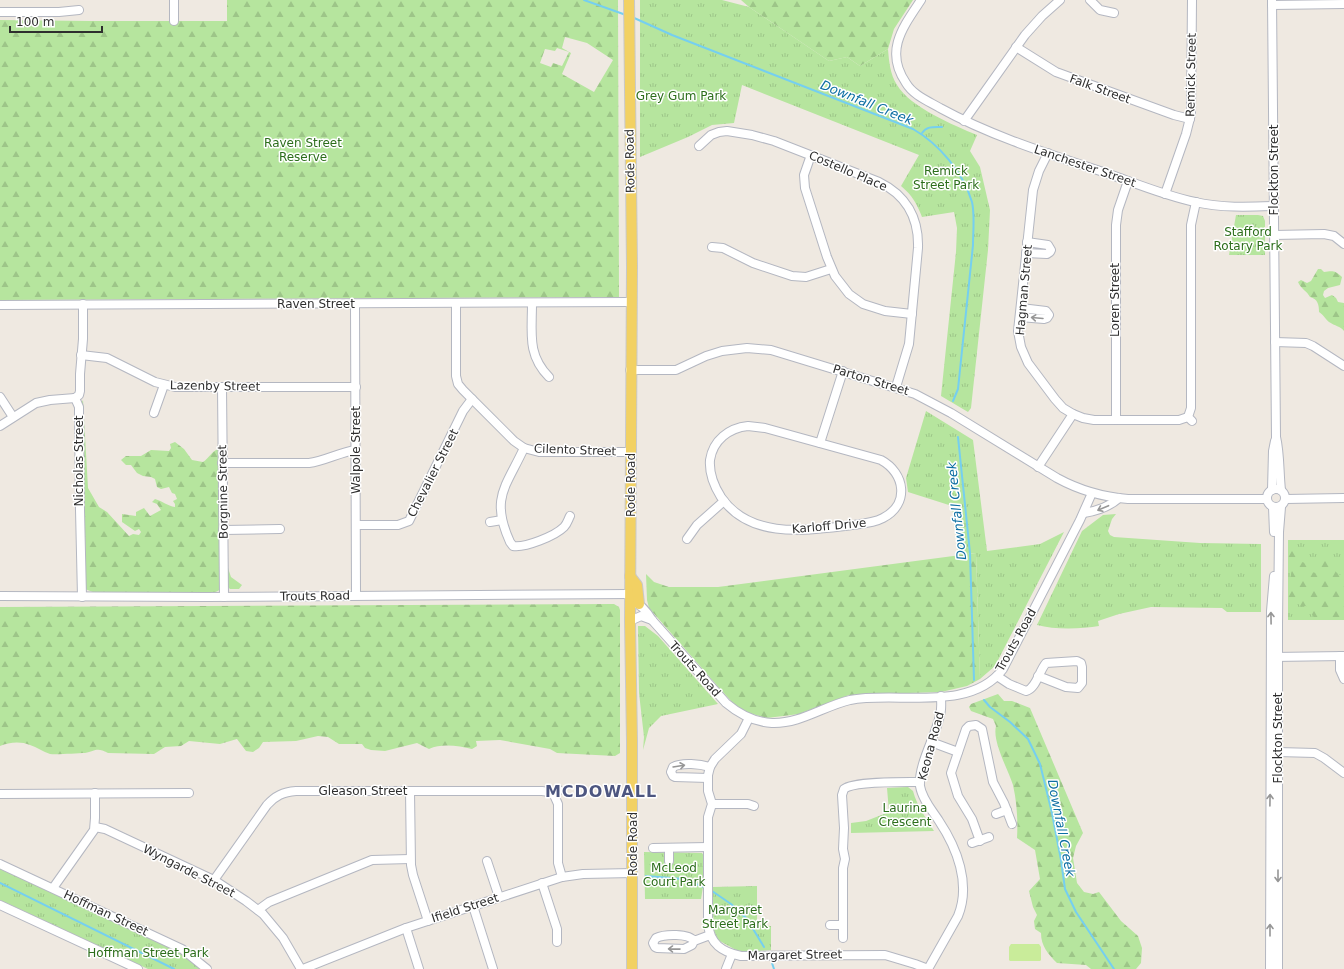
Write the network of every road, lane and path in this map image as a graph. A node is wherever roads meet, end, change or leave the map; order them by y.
1 (174, 0) edge
2 (921, 0) edge
3 (1060, 0) edge
4 (1090, 0) edge
5 (1192, 0) edge
6 (1272, 3) edge
7 (1344, 4) edge
8 (629, 5) edge
9 (79, 10) dead end
10 (0, 12) edge
11 (1114, 13) dead end
12 (174, 21) dead end
13 (1016, 47) junction
14 (1190, 119) junction
15 (964, 121) junction
16 (699, 146) dead end
17 (1048, 153) junction
18 (811, 155) junction
19 (1128, 181) junction
20 (1165, 194) junction
21 (1196, 202) junction
22 (1274, 206) junction
23 (1274, 235) junction
24 (1027, 242) junction
25 (1344, 244) edge
26 (712, 247) dead end
27 (1026, 253) junction
28 (831, 269) junction
29 (631, 302) junction
30 (532, 303) junction
31 (83, 304) junction
32 (355, 304) junction
33 (456, 304) junction
34 (0, 305) edge
35 (1021, 308) junction
36 (912, 314) junction
37 (1020, 317) junction
38 (1275, 342) junction
39 (82, 355) junction
40 (1344, 366) edge
41 (630, 370) junction
42 (843, 371) junction
43 (549, 377) dead end
44 (164, 385) junction
45 (222, 387) junction
46 (356, 387) junction
47 (896, 387) junction
48 (0, 397) edge
49 (75, 398) junction
50 (472, 399) junction
51 (154, 413) dead end
52 (1073, 414) junction
53 (13, 417) junction
54 (1116, 420) junction
55 (0, 426) edge
56 (1276, 437) junction
57 (820, 443) junction
58 (524, 448) junction
59 (356, 450) junction
60 (631, 452) junction
61 (222, 463) junction
62 (1038, 467) junction
63 (1272, 490) junction
64 (1281, 490) junction
65 (1092, 493) junction
66 (1119, 498) junction
67 (1286, 498) junction
68 (1344, 498) edge
69 (1267, 499) junction
70 (724, 501) junction
71 (1277, 507) junction
72 (1084, 513) junction
73 (570, 516) dead end
74 (502, 520) junction
75 (490, 522) dead end
76 (356, 525) junction
77 (280, 529) dead end
78 (223, 530) junction
79 (687, 539) dead end
80 (356, 595) junction
81 (0, 596) edge
82 (82, 597) junction
83 (224, 597) junction
84 (633, 600) junction
85 (652, 620) junction
86 (630, 621) junction
87 (1342, 656) edge
88 (1274, 657) junction
89 (997, 676) junction
90 (1038, 676) junction
91 (1344, 679) edge
92 (941, 696) junction
93 (749, 718) junction
94 (931, 742) junction
95 (958, 752) junction
96 (1278, 752) junction
97 (710, 767) junction
98 (1344, 772) edge
99 (708, 778) junction
100 (920, 782) junction
101 (410, 791) junction
102 (189, 793) dead end
103 (0, 794) edge
104 (95, 794) junction
105 (712, 804) junction
106 (1007, 810) junction
107 (996, 814) dead end
108 (754, 815) dead end
109 (1012, 824) dead end
110 (95, 827) junction
111 (990, 838) dead end
112 (708, 847) junction
113 (653, 848) dead end
114 (669, 848) junction
115 (410, 859) junction
116 (487, 861) dead end
117 (669, 861) dead end
118 (0, 864) edge
119 (633, 873) junction
120 (562, 877) junction
121 (214, 880) junction
122 (542, 883) junction
123 (53, 888) junction
124 (499, 897) junction
125 (0, 904) edge
126 (473, 906) junction
127 (258, 910) junction
128 (428, 920) junction
129 (830, 925) dead end
130 (843, 925) junction
131 (406, 928) junction
132 (710, 935) junction
133 (843, 938) dead end
134 (694, 941) dead end
135 (558, 942) dead end
136 (732, 954) junction
137 (138, 969) edge
138 (207, 969) edge
139 (302, 969) edge
140 (419, 969) edge
141 (493, 969) edge
142 (632, 969) edge
143 (726, 969) edge
144 (928, 969) edge
145 (1270, 969) edge
146 (1278, 969) edge

1 - 12 street
2 - 15 street, Lanchester Street
3 - 13 street
4 - 11 street
5 - 14 street, Remick Street
6 - 7 street
6 - 22 street, Flockton Street
8 - 29 main road, Rode Road
9 - 10 street
13 - 14 street, Falk Street
13 - 15 street
14 - 20 street, Remick Street
15 - 17 street, Lanchester Street
16 - 18 street, Costello Place
17 - 19 street, Lanchester Street
17 - 24 street, Hagman Street
18 - 28 street
18 - 36 street, Costello Place
19 - 20 street, Lanchester Street
19 - 54 street, Loren Street
20 - 21 street, Lanchester Street
21 - 22 street, Lanchester Street
21 - 54 street, Hagman Street
22 - 23 street, Flockton Street
23 - 25 street
23 - 38 street, Flockton Street
24 - 27 street, Hagman Street
24 - 27 street
26 - 28 street
27 - 35 street, Hagman Street
28 - 36 street
29 - 30 street, Raven Street
29 - 41 main road, Rode Road
30 - 33 street, Raven Street
30 - 43 street
31 - 32 street, Raven Street
31 - 34 street, Raven Street
31 - 39 street, Nicholas Street
32 - 33 street, Raven Street
32 - 46 street, Walpole Street
33 - 50 street, Cilento Street
35 - 37 street, Hagman Street
35 -> 37 street
36 - 47 street, Costello Place
37 - 52 street, Hagman Street
38 - 40 street
38 - 56 street, Flockton Street
39 - 44 street, Lazenby Street
39 - 49 street, Nicholas Street
41 - 42 street, Parton Street
41 - 60 main road, Rode Road
42 - 47 street, Parton Street
42 - 57 street
44 - 45 street, Lazenby Street
44 - 51 street
45 - 46 street, Lazenby Street
45 - 61 street, Borgnine Street
46 - 59 street, Walpole Street
47 - 62 street, Parton Street
48 - 53 street
49 - 53 street
49 - 82 street, Nicholas Street
50 - 58 street, Cilento Street
50 - 76 street, Chevalier Street
52 - 54 street, Hagman Street
52 - 62 street
53 - 55 street
56 - 63 street, Flockton Street
56 - 64 street, Flockton Street
57 - 70 street, Karloff Drive
57 - 70 street, Karloff Drive
58 - 60 street, Cilento Street
58 - 74 street
59 - 61 street
59 - 76 street, Walpole Street
60 - 84 main road, Rode Road
61 - 78 street, Borgnine Street
62 - 65 street, Parton Street
63 - 64 street
63 - 69 street
64 - 67 street
65 - 66 street
65 - 72 street, Trouts Road
66 - 69 street
66 -> 72 street
67 - 68 street
67 - 71 street
69 - 71 street
70 - 79 street
71 - 88 street, Flockton Street
72 - 89 street, Trouts Road
73 - 74 street
74 - 75 street
76 - 80 street, Walpole Street
77 - 78 street
78 - 83 street, Borgnine Street
80 - 83 street, Trouts Road
80 - 84 street, Trouts Road
81 - 82 street, Trouts Road
82 - 83 street, Trouts Road
84 - 85 street, Trouts Road
84 - 86 main road, Rode Road
85 - 86 street
85 - 93 street, Trouts Road
86 - 119 main road, Rode Road
87 - 88 street
87 - 91 street
88 - 96 street, Flockton Street
145 -> 88 street, Flockton Street
89 - 90 street
89 - 92 street, Trouts Road
90 - 90 street
92 - 93 street, Trouts Road
92 - 94 street, Keona Road
93 - 97 street
94 - 95 street
94 - 100 street, Keona Road
95 - 106 street
95 - 111 street
96 - 98 street
96 -> 146 street, Flockton Street
97 - 99 street
99 -> 97 street
99 - 105 street
100 - 130 street
100 - 144 street, Keona Road
101 - 115 street
101 - 120 street, Gleason Street
101 - 121 street, Gleason Street
102 - 104 street
103 - 104 street
104 - 110 street
105 - 108 street
105 - 112 street
106 - 107 street
106 - 109 street
110 - 121 street, Wyngarde Street
110 - 123 street
112 - 114 street
112 - 132 street
113 - 114 street
114 - 117 street
115 - 127 street
115 - 128 street
116 - 124 street
118 - 123 street, Hoffman Street
119 - 120 street, Ifield Street
119 - 142 main road, Rode Road
120 - 122 street, Ifield Street
121 - 127 street, Wyngarde Street
122 - 124 street, Ifield Street
122 - 135 street
123 - 138 street, Hoffman Street
124 - 126 street, Ifield Street
125 - 137 street
126 - 128 street, Ifield Street
126 - 141 street
127 - 139 street, Wyngarde Street
128 - 131 street, Ifield Street
129 - 130 street
130 - 133 street
131 - 139 street, Ifield Street
131 - 140 street
132 - 134 street
132 - 136 street, Margaret Street
136 - 143 street
136 - 144 street, Margaret Street

